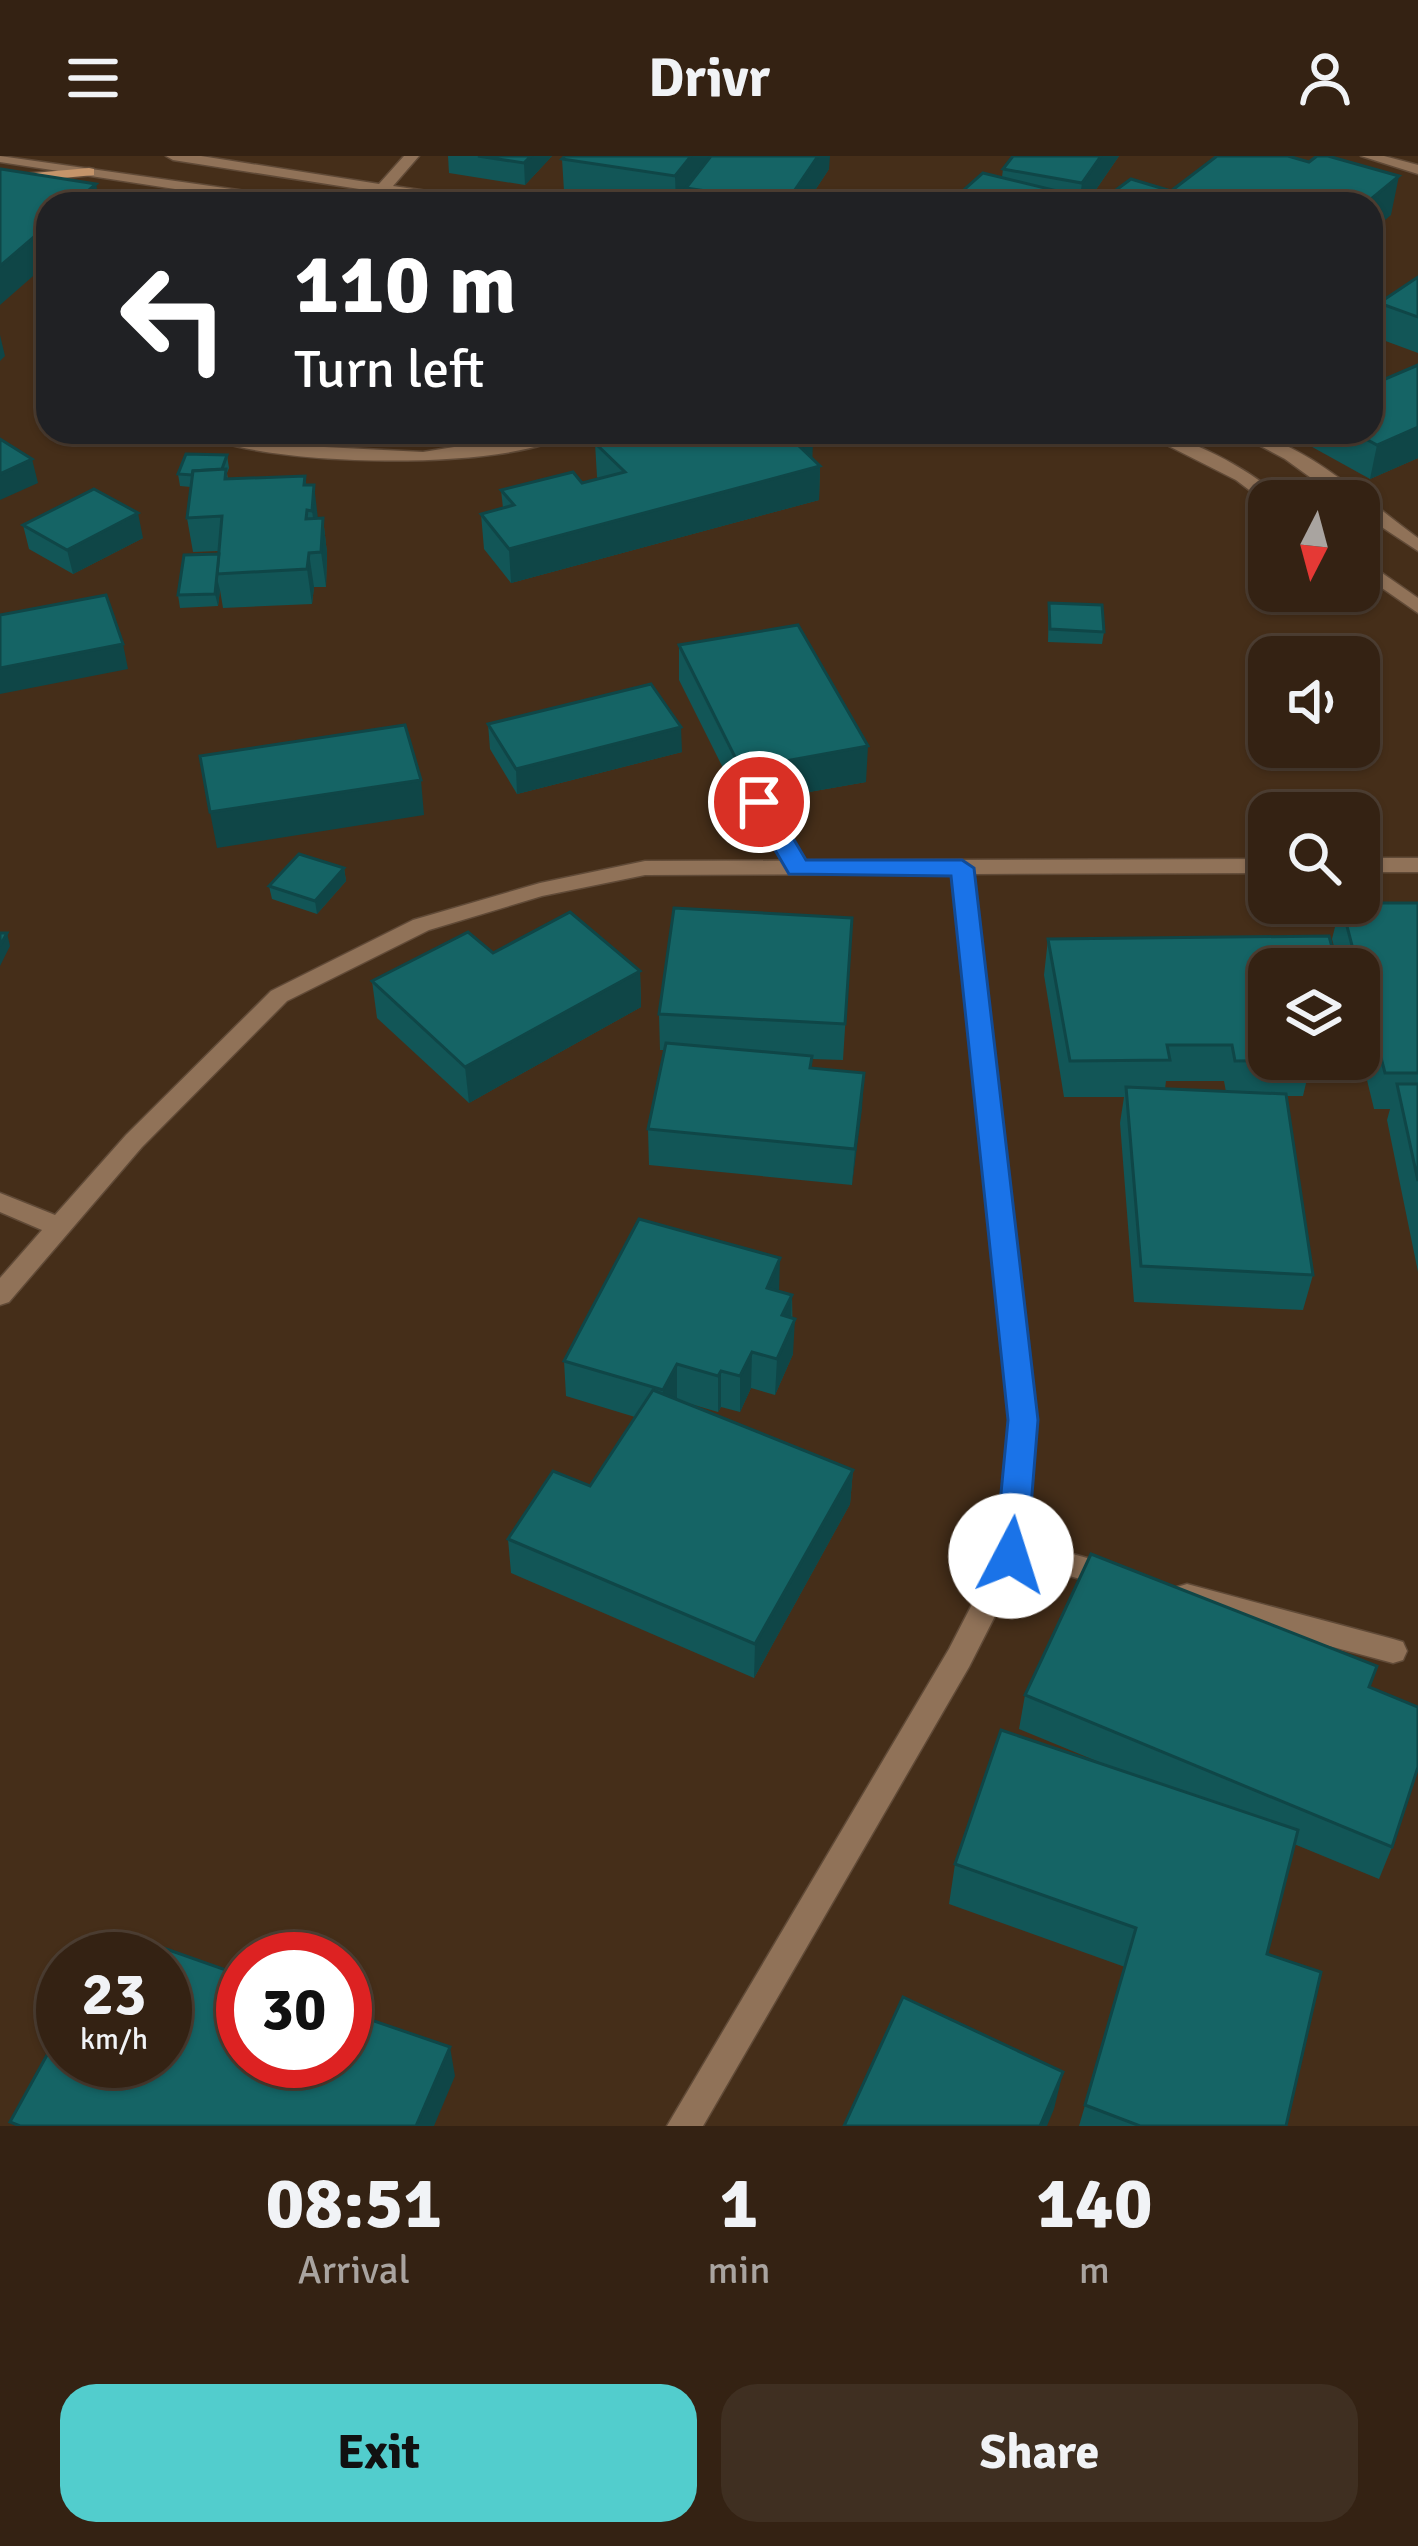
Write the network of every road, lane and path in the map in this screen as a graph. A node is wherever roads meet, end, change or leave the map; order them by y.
1 (173, 156) edge
2 (412, 156) edge
3 (1368, 156) edge
4 (0, 158) edge
5 (1418, 170) edge
6 (89, 172) junction
7 (0, 181) edge
8 (384, 188) junction
9 (222, 192) edge
10 (380, 192) edge
11 (408, 192) edge
12 (259, 444) edge
13 (515, 444) edge
14 (1175, 444) edge
15 (1268, 444) edge
16 (1326, 480) edge
17 (1248, 481) edge
18 (1380, 519) edge
19 (1418, 546) edge
20 (1380, 579) edge
21 (1418, 607) edge
22 (759, 802) edge
23 (1418, 865) edge
24 (1248, 866) edge
25 (1380, 866) edge
26 (798, 868) junction
27 (962, 868) junction
28 (0, 1202) edge
29 (59, 1227) junction
30 (0, 1295) edge
31 (1011, 1548) junction
32 (1393, 1651) dead end
33 (684, 2126) edge

1 - 8 street
2 - 8 street
3 - 5 street
4 - 6 street
6 - 7 street
6 - 9 street
8 - 10 street
8 - 11 street
12 - 13 street
14 - 17 street
15 - 16 street
18 - 19 street
20 - 21 street
22 - 26 street
23 - 25 street
24 - 27 street
26 - 27 street
26 - 29 street
27 - 31 street
28 - 29 street
29 - 30 street
31 - 32 street
31 - 33 street

